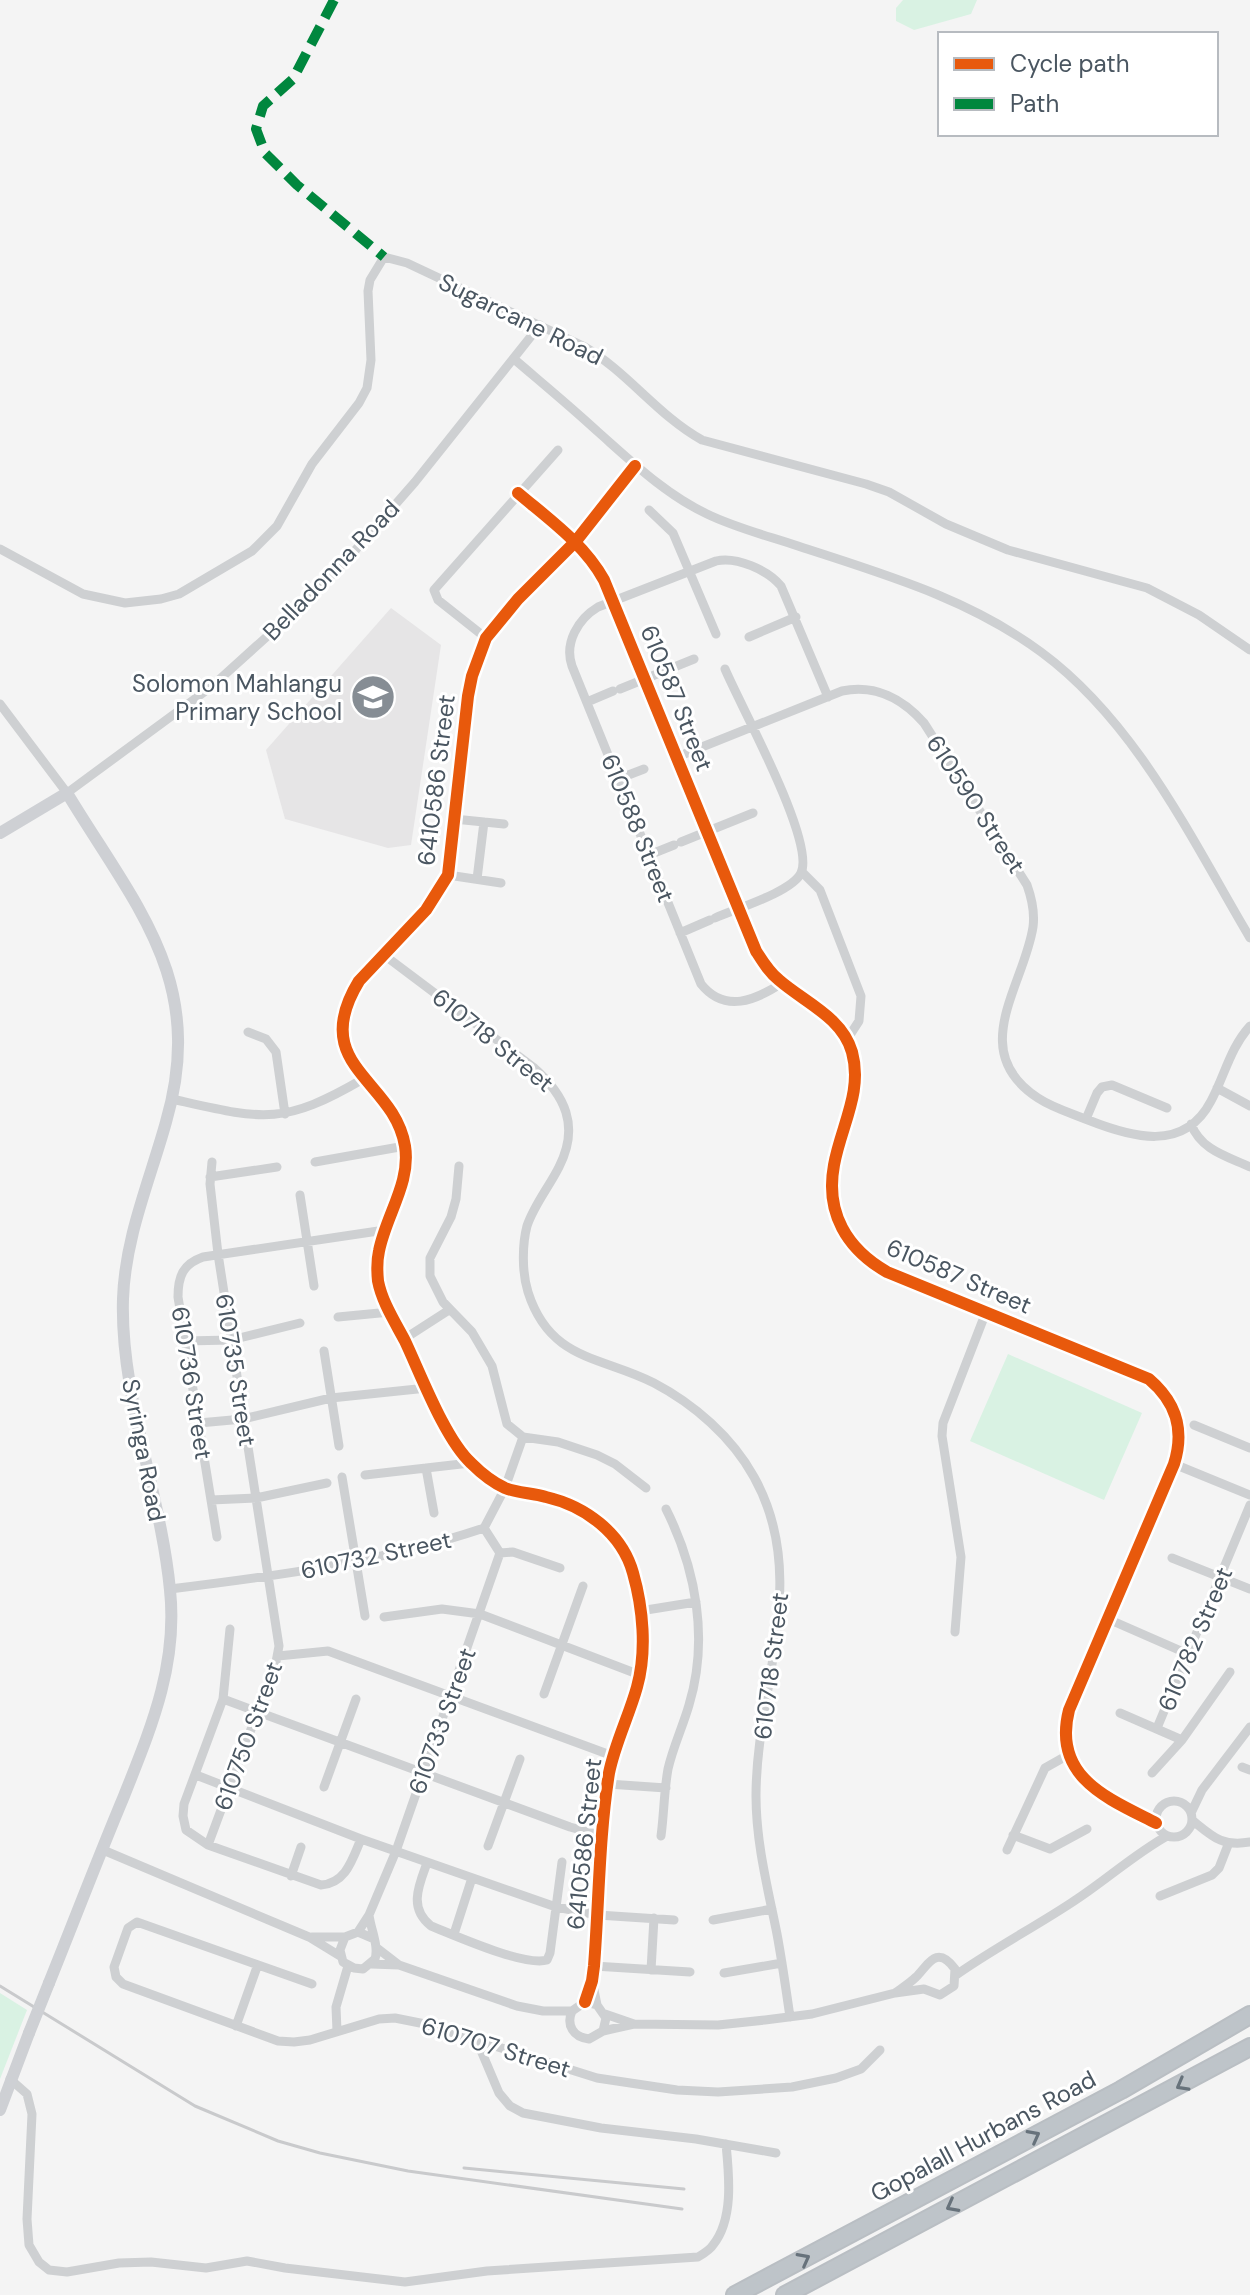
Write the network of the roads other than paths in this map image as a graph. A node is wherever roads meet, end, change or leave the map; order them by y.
1 (540, 325) junction
2 (514, 359) junction
3 (558, 450) dead end
4 (635, 466) junction
5 (518, 493) junction
6 (649, 510) dead end
7 (576, 541) junction
8 (0, 549) edge
9 (689, 572) junction
10 (613, 602) junction
11 (796, 617) junction
12 (716, 634) dead end
13 (749, 637) dead end
14 (486, 638) junction
15 (1250, 650) edge
16 (694, 659) dead end
17 (725, 669) dead end
18 (645, 679) junction
19 (828, 697) junction
20 (587, 702) junction
21 (0, 704) edge
22 (752, 728) junction
23 (677, 757) junction
24 (644, 769) dead end
25 (618, 779) junction
26 (67, 793) junction
27 (753, 813) dead end
28 (454, 819) junction
29 (484, 822) junction
30 (504, 824) dead end
31 (708, 832) junction
32 (0, 833) edge
33 (649, 855) junction
34 (802, 872) junction
35 (448, 875) junction
36 (477, 879) junction
37 (501, 883) dead end
38 (739, 908) junction
39 (680, 933) junction
40 (1250, 938) edge
41 (384, 955) junction
42 (782, 983) junction
43 (1250, 1026) edge
44 (248, 1032) dead end
45 (848, 1038) junction
46 (363, 1079) junction
47 (1217, 1088) junction
48 (172, 1099) junction
49 (1250, 1106) edge
50 (1167, 1108) dead end
51 (285, 1114) junction
52 (1086, 1119) junction
53 (1191, 1124) junction
54 (405, 1146) junction
55 (212, 1162) dead end
56 (315, 1162) dead end
57 (459, 1166) dead end
58 (277, 1167) dead end
59 (1250, 1167) edge
60 (210, 1177) junction
61 (300, 1195) dead end
62 (385, 1230) junction
63 (307, 1241) junction
64 (218, 1254) junction
65 (314, 1286) dead end
66 (449, 1310) junction
67 (390, 1312) junction
68 (986, 1312) junction
69 (338, 1317) dead end
70 (300, 1323) dead end
71 (404, 1339) junction
72 (231, 1340) junction
73 (185, 1341) junction
74 (324, 1351) dead end
75 (427, 1388) junction
76 (331, 1398) junction
77 (243, 1419) junction
78 (199, 1423) junction
79 (1194, 1425) dead end
80 (523, 1437) junction
81 (339, 1446) dead end
82 (1250, 1448) edge
83 (470, 1463) junction
84 (1174, 1464) junction
85 (426, 1468) junction
86 (365, 1475) dead end
87 (342, 1477) dead end
88 (327, 1483) dead end
89 (505, 1488) junction
90 (646, 1488) dead end
91 (1250, 1495) edge
92 (256, 1498) junction
93 (211, 1500) junction
94 (1250, 1505) edge
95 (666, 1509) dead end
96 (434, 1513) dead end
97 (484, 1528) junction
98 (217, 1537) dead end
99 (500, 1553) junction
100 (1172, 1558) dead end
101 (355, 1561) junction
102 (560, 1568) dead end
103 (269, 1577) junction
104 (1220, 1578) junction
105 (583, 1586) dead end
106 (170, 1589) junction
107 (1250, 1589) edge
108 (696, 1602) junction
109 (640, 1611) junction
110 (480, 1614) junction
111 (365, 1616) dead end
112 (384, 1617) dead end
113 (1108, 1619) junction
114 (230, 1629) dead end
115 (955, 1632) dead end
116 (561, 1645) junction
117 (1188, 1654) junction
118 (278, 1656) junction
119 (1230, 1672) dead end
120 (640, 1675) junction
121 (451, 1694) junction
122 (544, 1694) dead end
123 (223, 1699) junction
124 (356, 1699) dead end
125 (258, 1711) junction
126 (1120, 1713) dead end
127 (1250, 1727) edge
128 (1157, 1728) junction
129 (1182, 1740) junction
130 (341, 1741) junction
131 (1068, 1755) junction
132 (613, 1756) junction
133 (520, 1759) dead end
134 (424, 1771) junction
135 (1152, 1773) dead end
136 (196, 1775) junction
137 (608, 1784) junction
138 (324, 1787) dead end
139 (229, 1788) junction
140 (666, 1788) junction
141 (1202, 1790) junction
142 (503, 1802) junction
143 (1178, 1802) junction
144 (1158, 1811) junction
145 (1134, 1812) junction
146 (1192, 1817) junction
147 (1157, 1826) junction
148 (1087, 1829) dead end
149 (1186, 1833) junction
150 (1013, 1835) junction
151 (1210, 1835) junction
152 (602, 1836) junction
153 (661, 1836) dead end
154 (1167, 1836) junction
155 (361, 1839) junction
156 (1250, 1842) edge
157 (208, 1845) junction
158 (1228, 1845) junction
159 (488, 1846) dead end
160 (301, 1847) dead end
161 (1143, 1849) junction
162 (103, 1850) junction
163 (1007, 1850) dead end
164 (396, 1851) junction
165 (562, 1862) dead end
166 (427, 1863) junction
167 (291, 1876) junction
168 (472, 1878) junction
169 (1160, 1896) dead end
170 (556, 1907) junction
171 (772, 1909) junction
172 (369, 1915) junction
173 (598, 1915) junction
174 (654, 1918) junction
175 (674, 1920) dead end
176 (713, 1920) dead end
177 (358, 1932) junction
178 (454, 1934) junction
179 (309, 1937) junction
180 (345, 1937) junction
181 (372, 1938) junction
182 (377, 1948) junction
183 (340, 1956) junction
184 (980, 1958) junction
185 (782, 1963) junction
186 (951, 1964) junction
187 (399, 1965) junction
188 (348, 1966) junction
189 (367, 1966) junction
190 (594, 1966) junction
191 (257, 1967) junction
192 (651, 1970) junction
193 (690, 1972) dead end
194 (724, 1973) dead end
195 (920, 1974) junction
196 (956, 1975) junction
197 (592, 1981) junction
198 (312, 1984) dead end
199 (344, 1985) junction
200 (924, 1989) junction
201 (895, 1993) junction
202 (585, 2002) junction
203 (597, 2005) junction
204 (543, 2011) junction
205 (572, 2011) junction
206 (605, 2014) junction
207 (1250, 2015) edge
208 (790, 2017) junction
209 (634, 2024) junction
210 (236, 2026) junction
211 (571, 2028) junction
212 (337, 2031) junction
213 (603, 2031) junction
214 (477, 2041) junction
215 (1250, 2047) edge
216 (880, 2050) dead end
217 (10, 2079) junction
218 (0, 2110) edge
219 (726, 2144) junction
220 (776, 2153) dead end
221 (735, 2295) edge
222 (785, 2295) edge

1 - 2 street, Belladonna Road
1 - 8 street, Sugarcane Road
1 - 15 street, Sugarcane Road
2 - 4 street
2 - 26 street, Belladonna Road
3 - 5 street
4 - 7 street, 6410586 Street
4 - 40 street
5 - 7 street, 610587 Street
5 - 14 street
6 - 9 street
7 - 10 street, 610587 Street
7 - 14 street, 6410586 Street
9 - 10 street, 610588 Street
9 - 11 street, 610588 Street
9 - 12 street
10 - 18 street, 610587 Street
10 - 20 street, 610588 Street
11 - 13 street
11 - 19 street, 610588 Street
14 - 28 street, 6410586 Street
16 - 18 street
17 - 22 street
18 - 20 street, 610587 Street
18 - 23 street, 610587 Street
19 - 22 street, 610590 Street
19 - 52 street, 610590 Street
20 - 25 street, 610588 Street
21 - 26 street
22 - 23 street, 610590 Street
22 - 34 street
23 - 31 street, 610587 Street
24 - 25 street
25 - 33 street, 610588 Street
26 - 32 street, Belladonna Road
26 - 48 street, Syringa Road
27 - 31 street
28 - 29 street
28 - 35 street, 6410586 Street
29 - 30 street
29 - 36 street
31 - 33 street
31 - 38 street, 610587 Street
33 - 39 street, 610588 Street
34 - 38 street
34 - 45 street
35 - 36 street
35 - 41 street, 6410586 Street
36 - 37 street
38 - 39 street
38 - 42 street, 610587 Street
39 - 42 street, 610588 Street
41 - 46 street, 6410586 Street
41 - 171 street, 610718 Street
42 - 45 street, 610587 Street
43 - 47 street
44 - 51 street
45 - 68 street, 610587 Street
46 - 51 street
46 - 54 street, 6410586 Street
47 - 49 street
47 - 53 street
48 - 51 street
48 - 106 street, Syringa Road
50 - 52 street
52 - 53 street, 610590 Street
53 - 59 street
54 - 56 street
54 - 62 street, 6410586 Street
55 - 60 street, 610735 Street
57 - 66 street
58 - 60 street
60 - 64 street, 610735 Street
61 - 63 street
62 - 63 street
62 - 67 street, 6410586 Street
63 - 64 street
63 - 65 street
64 - 72 street, 610735 Street
64 - 73 street, 610736 Street
66 - 71 street
66 - 80 street
67 - 69 street
67 - 71 street, 6410586 Street
68 - 84 street, 610587 Street
68 - 115 street
70 - 72 street
71 - 75 street, 6410586 Street
72 - 73 street
72 - 77 street, 610735 Street
73 - 78 street, 610736 Street
74 - 76 street
75 - 76 street
75 - 83 street, 6410586 Street
76 - 77 street
76 - 81 street
77 - 78 street
77 - 92 street, 610735 Street
78 - 93 street, 610736 Street
79 - 82 street
80 - 89 street, 610732 Street
80 - 90 street
83 - 85 street
83 - 89 street, 6410586 Street
84 - 91 street
84 - 113 street, 610587 Street
85 - 86 street
85 - 96 street
87 - 101 street
88 - 92 street
89 - 97 street, 610732 Street
89 - 109 street, 6410586 Street
92 - 93 street
92 - 103 street, 610735 Street
93 - 98 street, 610736 Street
94 - 104 street, 610782 Street
95 - 108 street
97 - 99 street
97 - 101 street, 610732 Street
99 - 102 street
99 - 110 street, 610733 Street
100 - 104 street
101 - 103 street, 610732 Street
101 - 111 street
103 - 106 street, 610732 Street
103 - 118 street, 610750 Street
104 - 107 street
104 - 117 street, 610782 Street
105 - 116 street
106 - 162 street, Syringa Road
108 - 109 street
108 - 140 street
109 - 120 street, 6410586 Street
110 - 112 street
110 - 116 street
110 - 121 street, 610733 Street
113 - 117 street
113 - 131 street, 610587 Street
114 - 123 street
116 - 120 street
116 - 122 street
117 - 128 street, 610782 Street
118 - 121 street
118 - 125 street, 610750 Street
119 - 129 street
120 - 132 street, 6410586 Street
121 - 132 street
121 - 134 street, 610733 Street
123 - 125 street
123 - 136 street
124 - 130 street
125 - 130 street
125 - 139 street, 610750 Street
126 - 128 street
127 - 141 street
128 - 129 street
129 - 135 street
130 - 134 street
130 - 138 street
131 - 145 street
131 - 150 street
132 - 137 street, 6410586 Street
133 - 142 street
134 - 142 street
134 - 164 street, 610733 Street
136 - 139 street
136 - 157 street
137 - 140 street
137 - 152 street, 6410586 Street
139 - 155 street
139 - 157 street, 610750 Street
140 - 153 street
141 - 143 street
141 - 146 street
142 - 152 street
142 - 159 street
143 - 144 street
143 - 146 street
144 - 145 street
144 - 147 street
145 - 147 street
146 - 149 street
146 - 151 street
147 - 154 street
147 - 161 street
148 - 150 street
149 - 151 street
149 - 154 street
150 - 163 street
151 - 158 street
152 - 173 street, 6410586 Street
154 - 161 street
155 - 164 street
155 - 167 street
156 - 158 street
157 - 167 street
158 - 169 street
160 - 167 street
161 - 184 street
162 - 179 street
162 - 217 street, Syringa Road, bridge
164 - 166 street
164 - 172 street, 610733 Street
165 - 170 street
166 - 168 street
166 - 178 street
168 - 170 street
168 - 178 street
170 - 173 street
170 - 178 street
171 - 176 street
171 - 185 street, 610718 Street
172 - 177 street, 610733 Street
172 - 181 street
173 - 174 street
173 - 190 street, 6410586 Street
174 - 175 street
174 - 192 street
177 - 180 street
177 - 181 street
179 - 180 street
179 - 183 street
180 - 183 street
181 - 182 street
182 - 187 street
182 - 189 street
183 - 188 street
184 - 186 street
184 - 196 street
185 - 194 street
185 - 208 street, 610718 Street
186 - 195 street
186 - 196 street
187 - 189 street
187 - 204 street
188 - 189 street
188 - 199 street
189 - 199 street
190 - 192 street
190 - 197 street, 6410586 Street
191 - 198 street
191 - 210 street
191 - 210 street, 610707 Street
192 - 193 street
195 - 200 street
195 - 201 street
196 - 200 street
197 - 202 street
197 - 203 street
199 - 212 street
200 - 201 street
201 - 208 street
202 - 203 street
202 - 205 street
203 - 206 street
204 - 205 street
204 - 211 street
205 - 211 street
206 - 209 street
206 - 213 street
221 -> 207 highway, Gopalall Hurbans Road
208 - 209 street
209 - 213 street
210 - 212 street, 610707 Street
211 - 213 street
212 - 214 street, 610707 Street
214 - 216 street, 610707 Street
214 - 219 street
215 -> 222 highway, Gopalall Hurbans Road
217 - 218 street, Syringa Road
217 - 219 street
219 - 220 street

